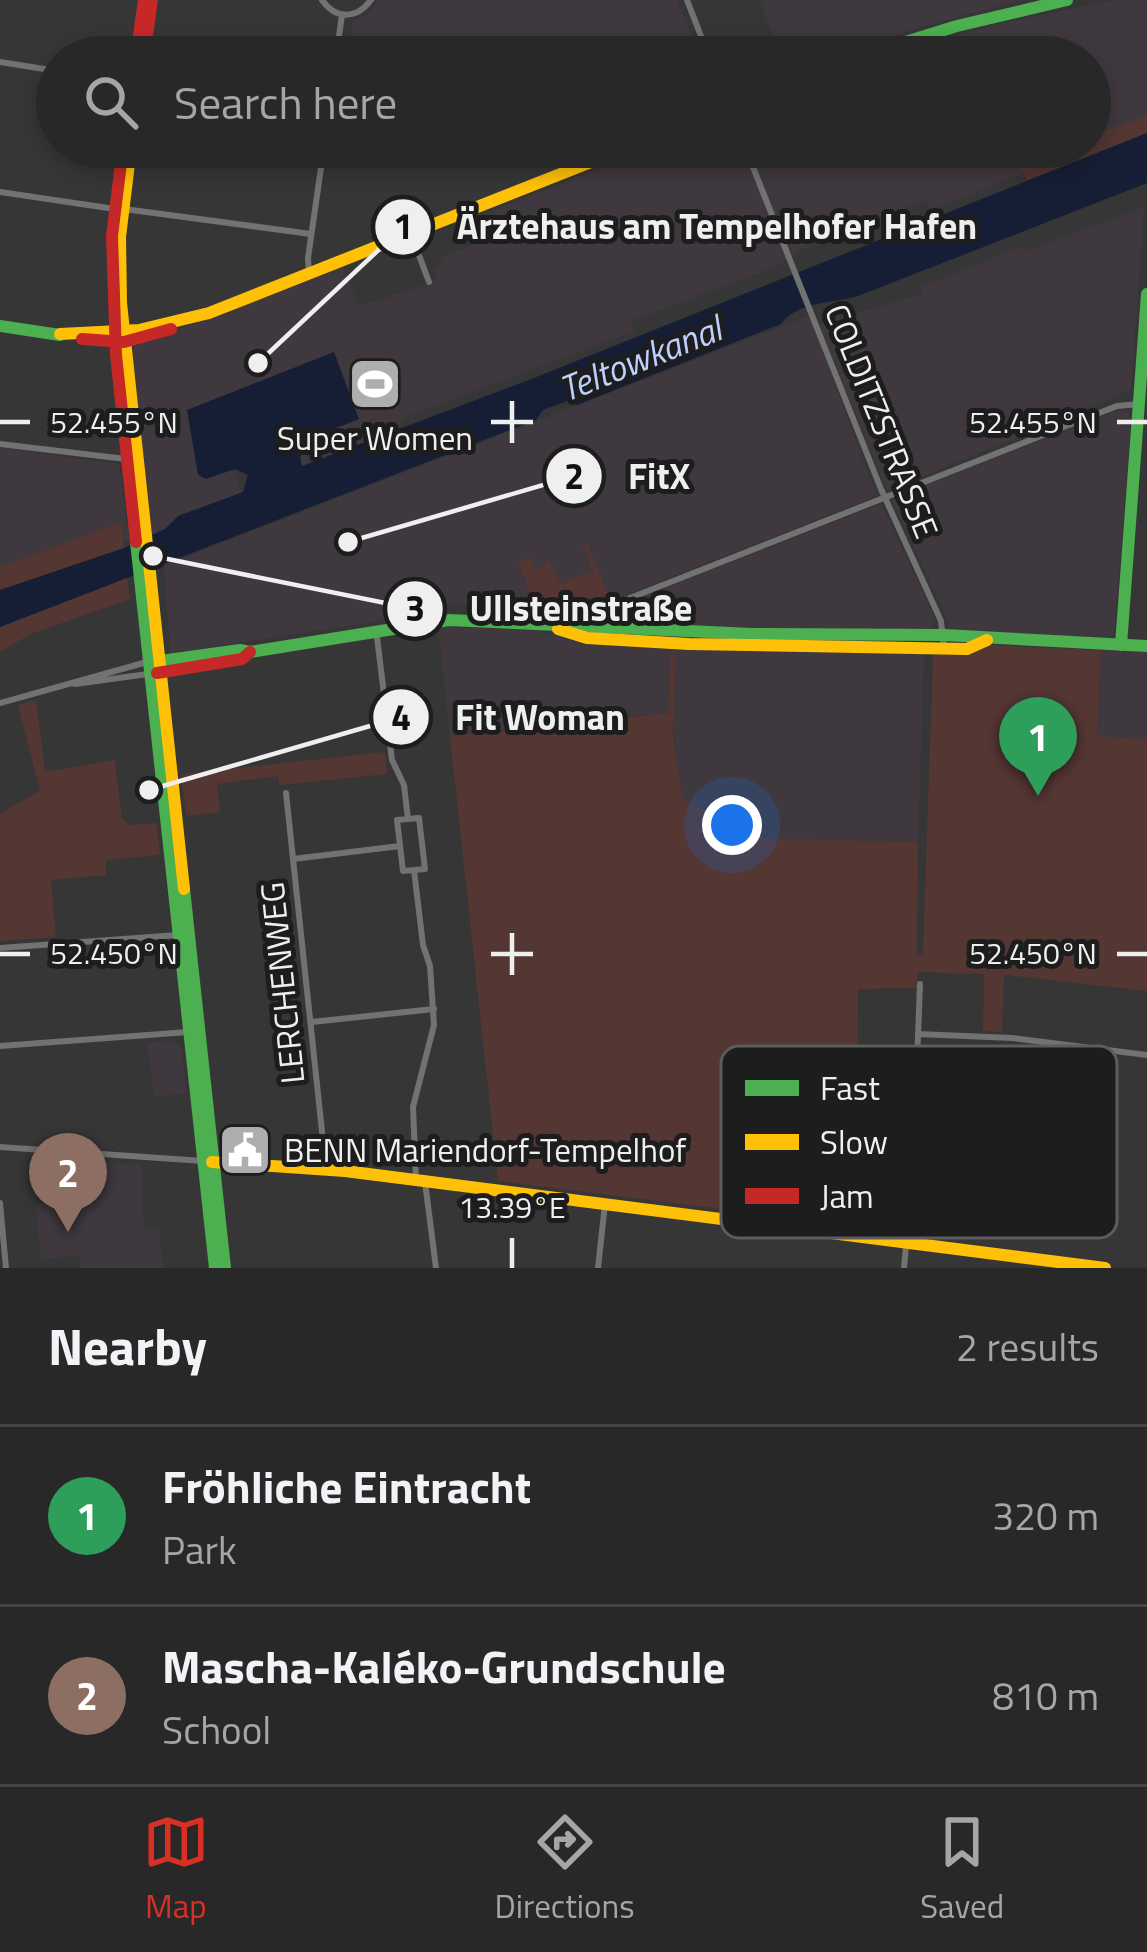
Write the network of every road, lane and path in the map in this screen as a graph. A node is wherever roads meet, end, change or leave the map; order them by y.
1 (148, 0) edge
2 (322, 0) edge
3 (371, 0) edge
4 (687, 0) edge
5 (1066, 0) edge
6 (342, 15) junction
7 (143, 36) edge
8 (339, 36) edge
9 (701, 36) edge
10 (922, 36) edge
11 (0, 62) edge
12 (36, 68) edge
13 (124, 168) edge
14 (321, 168) edge
15 (577, 168) edge
16 (753, 168) edge
17 (572, 170) joint
18 (0, 192) edge
19 (118, 209) junction
20 (410, 233) junction
21 (311, 235) junction
22 (309, 274) junction
23 (429, 282) dead end
24 (1147, 293) edge
25 (1146, 306) edge
26 (0, 326) edge
27 (119, 337) junction
28 (1139, 404) junction
29 (0, 444) edge
30 (126, 459) junction
31 (884, 497) junction
32 (140, 536) junction
33 (376, 629) junction
34 (613, 634) junction
35 (944, 642) junction
36 (1121, 645) junction
37 (1147, 646) edge
38 (154, 668) junction
39 (0, 703) edge
40 (286, 793) dead end
41 (408, 819) junction
42 (400, 846) junction
43 (293, 859) junction
44 (413, 870) junction
45 (183, 934) junction
46 (0, 948) edge
47 (920, 984) dead end
48 (434, 1009) junction
49 (312, 1022) junction
50 (194, 1031) junction
51 (918, 1034) junction
52 (0, 1046) edge
53 (918, 1046) edge
54 (1076, 1046) edge
55 (1117, 1051) edge
56 (1147, 1055) edge
57 (0, 1147) edge
58 (208, 1161) junction
59 (326, 1169) junction
60 (421, 1181) junction
61 (0, 1203) edge
62 (605, 1204) junction
63 (721, 1218) edge
64 (881, 1238) edge
65 (905, 1238) edge
66 (905, 1241) junction
67 (1074, 1266) edge
68 (6, 1268) edge
69 (215, 1268) edge
70 (225, 1268) edge
71 (436, 1268) edge
72 (598, 1268) edge
73 (904, 1268) edge
74 (1105, 1268) edge

1 - 7 street
2 - 6 street
3 - 6 street
4 - 9 street
5 - 10 street
6 - 8 street
11 - 12 street
13 - 19 street
14 - 21 street
15 - 17 street
16 - 31 street, COLDITZSTRASSE
17 - 20 street
18 - 19 street
19 - 21 street
19 - 27 street
20 - 22 street
20 - 23 street
21 - 22 street
22 - 27 street
24 - 25 street
25 - 28 street
26 - 27 street
27 - 30 street
27 - 32 street
28 - 31 street
28 - 36 street
29 - 30 street
30 - 32 street
31 - 34 street
31 - 35 street, COLDITZSTRASSE
32 - 38 street
33 - 34 street
33 - 38 street
33 - 41 street
34 - 35 street
35 - 36 street
36 - 37 street
38 - 39 street
38 - 45 street
40 - 43 street, LERCHENWEG
41 - 42 street
41 - 44 street
42 - 43 street
42 - 44 street
43 - 49 street, LERCHENWEG
44 - 48 street
45 - 46 street
45 - 50 street
47 - 51 street
48 - 49 street
48 - 60 street
49 - 59 street, LERCHENWEG
50 - 52 street
50 - 58 street
51 - 53 street
51 - 54 street
55 - 56 street
57 - 58 street
58 - 59 street
58 - 69 street
58 - 70 street
59 - 60 street
60 - 62 street
60 - 71 street
61 - 68 street
62 - 63 street
62 - 72 street
64 - 66 street
65 - 66 street
66 - 67 street
66 - 73 street
67 - 74 street

